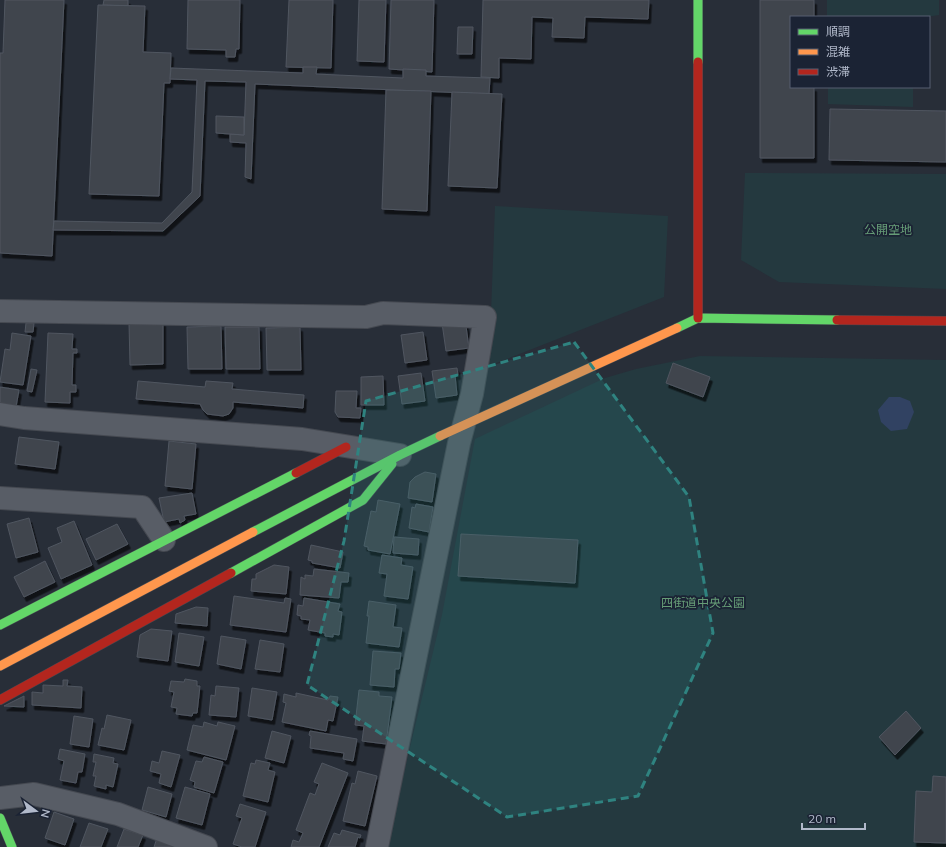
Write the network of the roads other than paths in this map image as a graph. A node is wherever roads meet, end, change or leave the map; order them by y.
1 (698, 0) edge
2 (0, 311) edge
3 (698, 318) junction
4 (946, 321) edge
5 (0, 414) edge
6 (462, 428) junction
7 (346, 447) junction
8 (400, 455) junction
9 (0, 498) edge
10 (164, 540) junction
11 (0, 625) edge
12 (0, 666) edge
13 (0, 700) edge
14 (0, 798) edge
15 (0, 818) edge
16 (12, 847) edge
17 (206, 847) edge
18 (377, 847) edge

1 - 3 street
2 - 6 street
3 - 4 street
3 - 6 street
5 - 7 street
6 - 8 street
6 - 18 street
7 - 8 street
7 - 10 street
8 - 12 street
8 - 13 street
9 - 10 street
10 - 11 street
14 - 17 street
15 - 16 street

